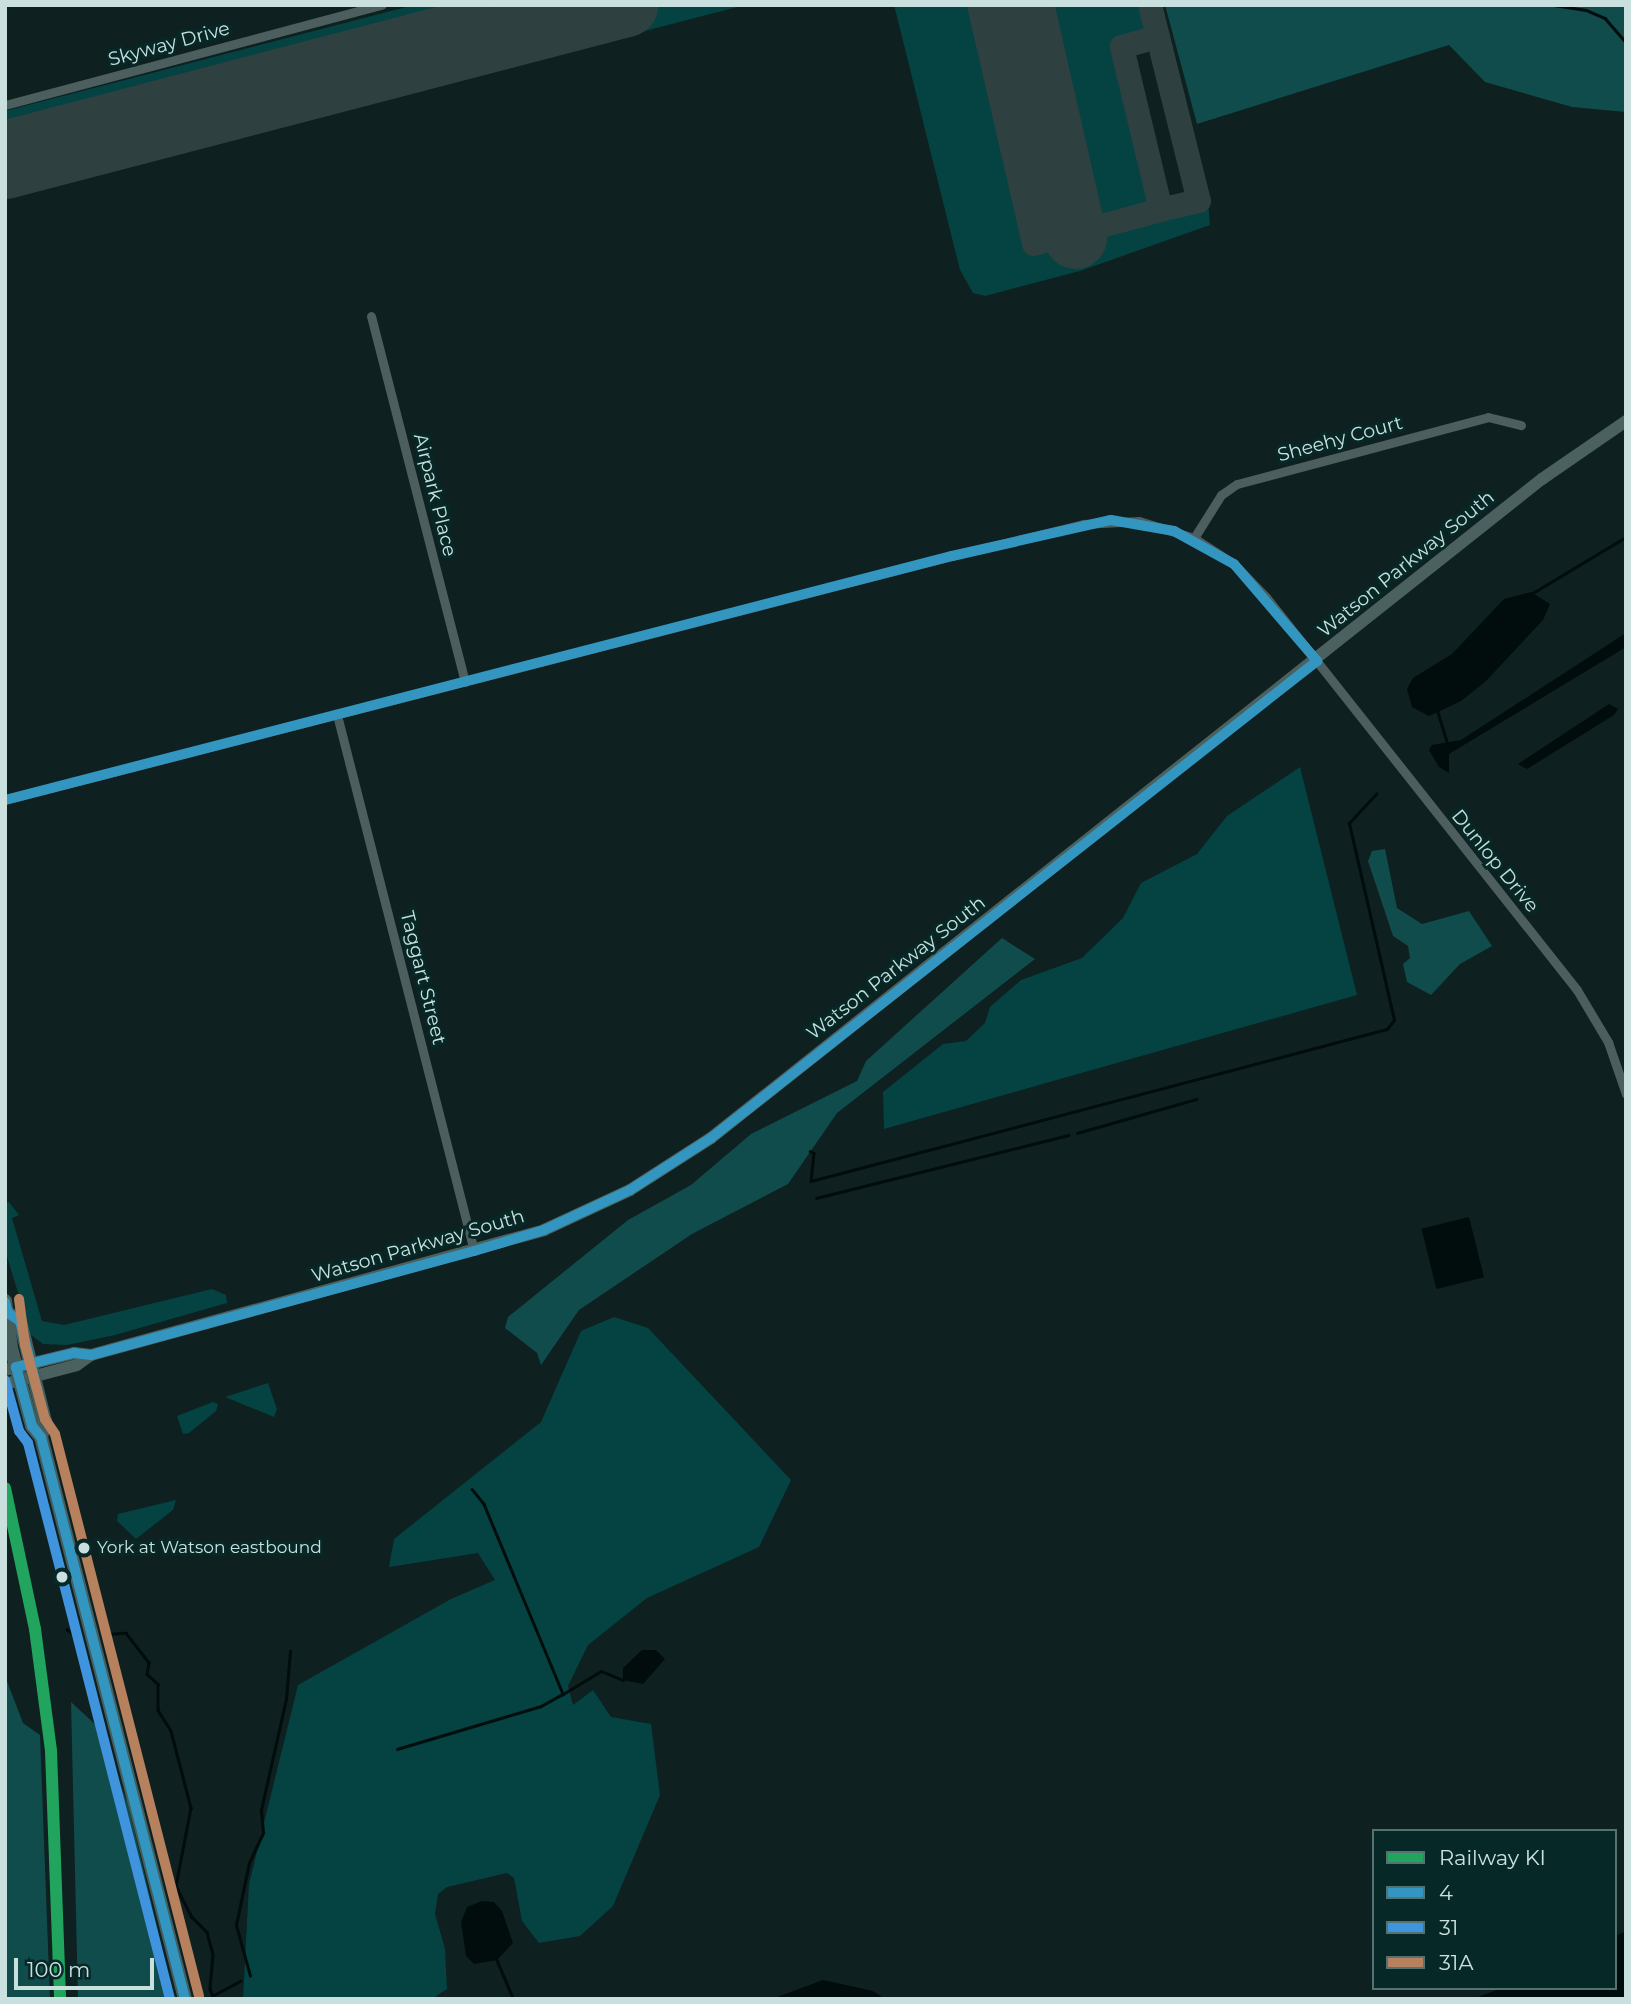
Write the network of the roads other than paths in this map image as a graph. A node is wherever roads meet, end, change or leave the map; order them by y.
1 (382, 5) edge
2 (5, 105) edge
3 (370, 316) dead end
4 (1626, 421) edge
5 (1521, 425) dead end
6 (1194, 538) junction
7 (1317, 661) junction
8 (465, 682) junction
9 (337, 715) junction
10 (5, 800) edge
11 (1626, 1094) edge
12 (474, 1251) junction
13 (7, 1307) edge
14 (18, 1373) edge
15 (185, 1999) edge

1 - 2 street, Skyway Drive
3 - 8 street, Airpark Place
4 - 7 main road, Watson Parkway South
5 - 6 street, Sheehy Court
6 - 7 street, Dunlop Drive
6 - 8 street, Dunlop Drive
7 - 11 street, Dunlop Drive
7 - 12 main road, Watson Parkway South
8 - 9 street, Dunlop Drive
9 - 10 street, Dunlop Drive
9 - 12 street, Taggart Street
12 - 14 main road, Watson Parkway South
13 - 14 main road
14 - 15 main road

